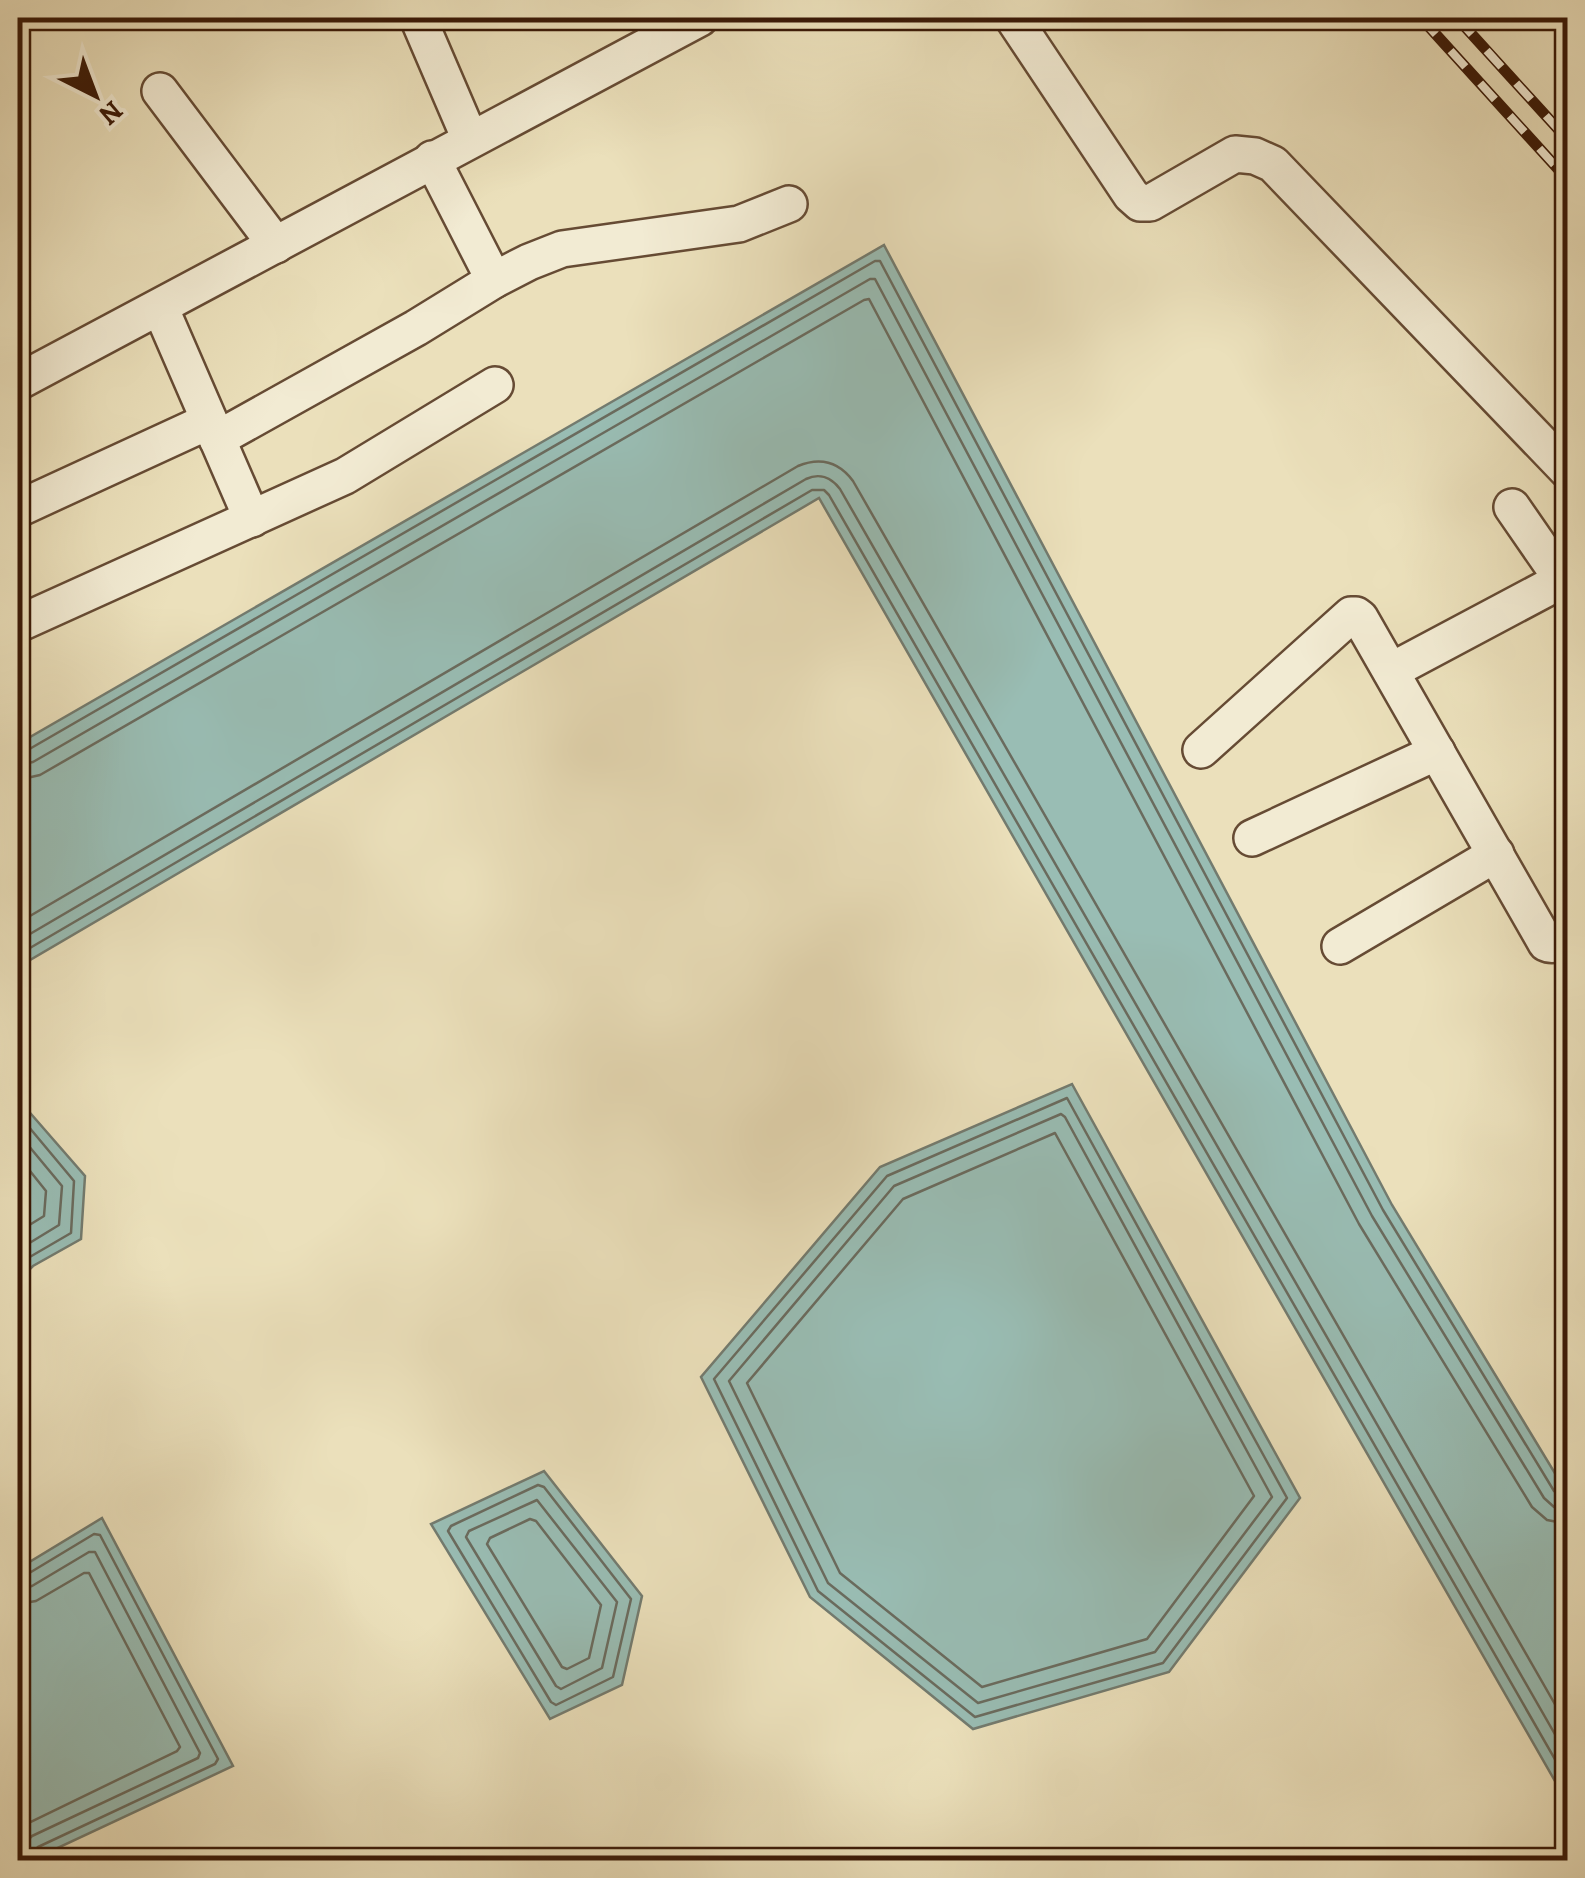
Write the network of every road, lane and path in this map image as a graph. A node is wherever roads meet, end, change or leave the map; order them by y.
1 (418, 18) edge
2 (700, 18) edge
3 (1013, 18) edge
4 (160, 91) dead end
5 (470, 139) junction
6 (432, 159) junction
7 (790, 204) dead end
8 (276, 245) junction
9 (494, 280) junction
10 (160, 307) junction
11 (21, 374) edge
12 (495, 385) dead end
13 (213, 430) junction
14 (1568, 470) edge
15 (1512, 507) dead end
16 (18, 510) edge
17 (252, 519) junction
18 (1565, 584) edge
19 (18, 624) edge
20 (1391, 671) junction
21 (1202, 750) dead end
22 (1436, 752) junction
23 (1252, 838) dead end
24 (1496, 854) junction
25 (1568, 938) edge
26 (1340, 946) dead end

1 - 5 street
2 - 5 street
3 - 14 street
4 - 8 street
5 - 6 street
6 - 8 street
6 - 9 street
7 - 9 street
8 - 10 street
9 - 13 street
10 - 11 street
10 - 13 street
12 - 17 street
13 - 16 street
13 - 17 street
15 - 18 street
17 - 19 street
18 - 20 street
20 - 21 street
20 - 22 street
22 - 23 street
22 - 24 street
24 - 25 street
24 - 26 street

